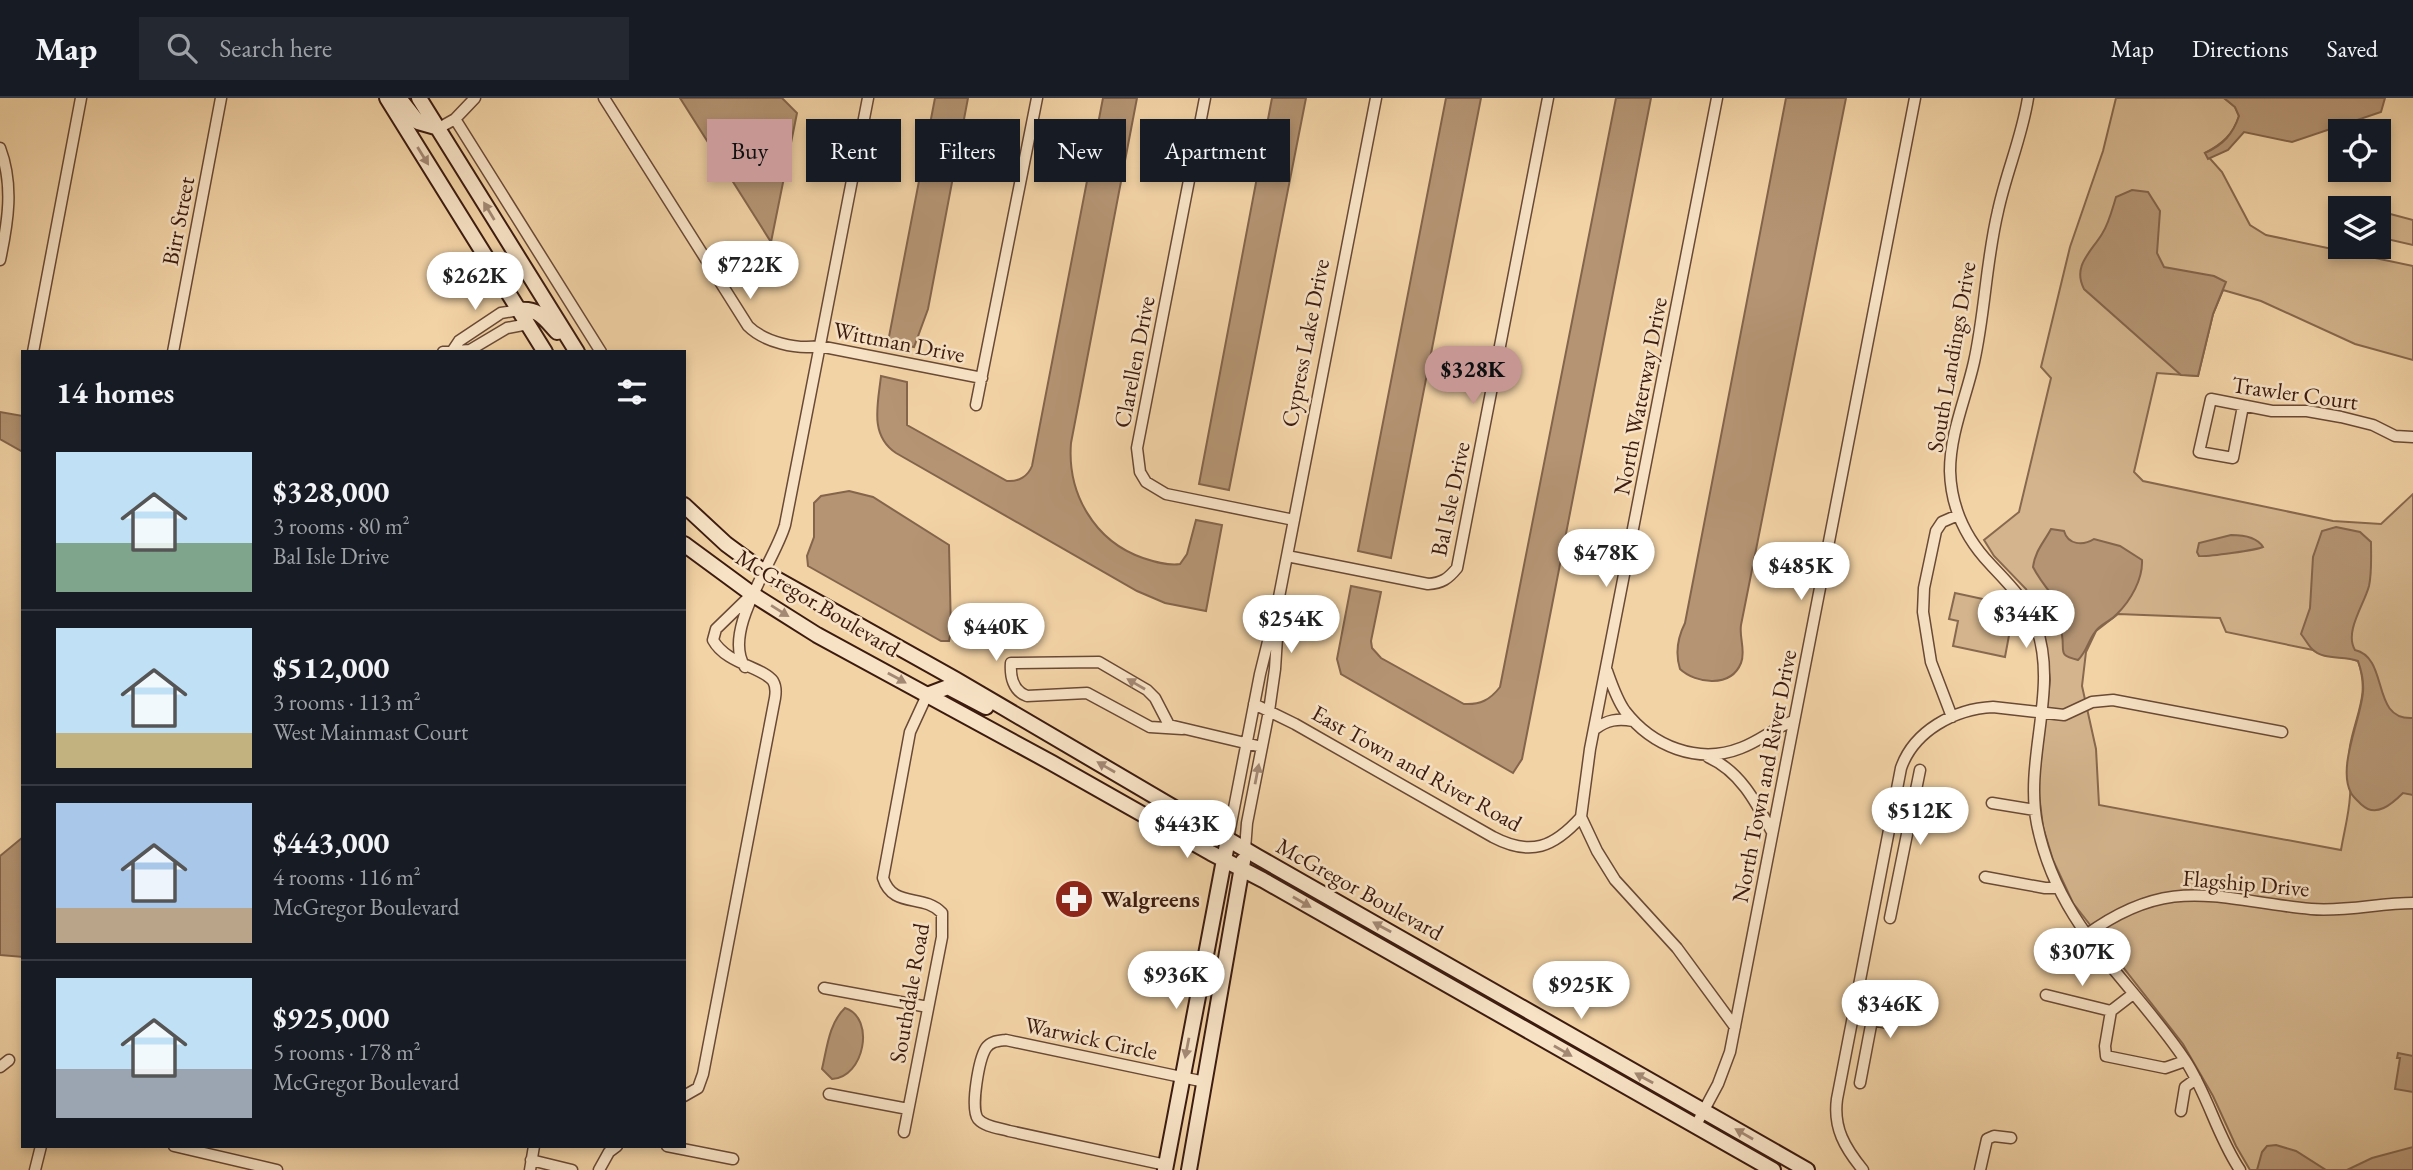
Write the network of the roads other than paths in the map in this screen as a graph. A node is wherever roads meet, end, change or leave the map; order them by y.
1 (81, 98) edge
2 (221, 98) edge
3 (387, 98) edge
4 (399, 98) edge
5 (419, 98) edge
6 (475, 98) edge
7 (604, 98) edge
8 (867, 98) edge
9 (1037, 98) edge
10 (1205, 98) edge
11 (1376, 98) edge
12 (1548, 98) edge
13 (1717, 98) edge
14 (1915, 98) edge
15 (2028, 98) edge
16 (455, 119) junction
17 (439, 128) junction
18 (0, 148) edge
19 (0, 260) edge
20 (520, 310) junction
21 (528, 324) junction
22 (819, 346) junction
23 (33, 350) edge
24 (173, 350) edge
25 (451, 350) edge
26 (472, 350) edge
27 (544, 350) edge
28 (573, 350) edge
29 (574, 350) edge
30 (600, 350) edge
31 (982, 378) junction
32 (976, 405) dead end
33 (2243, 406) junction
34 (2413, 438) edge
35 (686, 507) edge
36 (1958, 515) junction
37 (1294, 520) junction
38 (686, 548) edge
39 (1287, 556) junction
40 (764, 572) junction
41 (752, 594) junction
42 (1279, 597) junction
43 (745, 667) junction
44 (1607, 670) junction
45 (927, 695) junction
46 (1254, 704) junction
47 (1269, 711) junction
48 (2040, 712) junction
49 (1952, 718) junction
50 (1634, 721) junction
51 (1793, 721) junction
52 (1182, 729) junction
53 (1595, 729) junction
54 (1041, 730) junction
55 (2282, 732) dead end
56 (1246, 744) junction
57 (1262, 747) junction
58 (1703, 755) junction
59 (1920, 770) dead end
60 (1992, 803) dead end
61 (2035, 810) junction
62 (1581, 817) junction
63 (1772, 832) junction
64 (1228, 839) junction
65 (1245, 849) junction
66 (1224, 860) junction
67 (1242, 869) junction
68 (1881, 873) junction
69 (1899, 876) junction
70 (1985, 877) dead end
71 (2058, 888) junction
72 (2413, 903) edge
73 (1890, 918) dead end
74 (2086, 935) junction
75 (824, 988) dead end
76 (1898, 993) dead end
77 (2133, 994) junction
78 (2046, 995) dead end
79 (928, 1007) junction
80 (2111, 1011) junction
81 (1853, 1017) junction
82 (1872, 1020) junction
83 (1735, 1027) junction
84 (9, 1060) dead end
85 (2185, 1061) junction
86 (0, 1068) edge
87 (1181, 1077) junction
88 (2196, 1079) junction
89 (1205, 1082) junction
90 (1860, 1083) dead end
91 (829, 1094) dead end
92 (686, 1095) edge
93 (908, 1109) junction
94 (1704, 1111) junction
95 (2180, 1111) dead end
96 (1696, 1125) junction
97 (904, 1132) dead end
98 (2011, 1138) dead end
99 (40, 1148) edge
100 (183, 1148) edge
101 (614, 1148) edge
102 (677, 1148) edge
103 (733, 1159) dead end
104 (531, 1165) edge
105 (1165, 1168) edge
106 (35, 1170) edge
107 (277, 1170) edge
108 (572, 1170) edge
109 (599, 1170) edge
110 (1189, 1170) edge
111 (1773, 1170) edge
112 (1807, 1170) edge
113 (1863, 1170) edge
114 (1980, 1170) edge
115 (2241, 1170) edge

1 - 23 street
2 - 24 street, Birr Street
3 -> 20 main road
4 - 17 main road
5 - 17 main road
6 - 16 street
7 - 22 street, Wittman Drive
8 - 22 street
9 - 31 street, Wittman Drive
10 - 37 street, Clarellen Drive
11 - 37 street, Cypress Lake Drive
12 - 39 street, Bal Isle Drive
13 - 44 street, North Waterway Drive
14 - 51 street, North Town and River Drive
15 - 36 street, South Landings Drive
16 - 17 street
16 - 30 street
29 -> 17 main road
18 - 19 street
20 - 21 main road
20 - 25 street
20 - 28 main road
21 - 26 street
21 - 27 main road
22 - 31 street, Wittman Drive
22 - 40 street
31 - 32 street, Wittman Drive
33 - 33 street, Trawler Court
33 - 34 street, Trawler Court
35 - 40 main road, McGregor Boulevard
36 - 48 street, South Landings Drive
36 - 49 street
37 - 39 street, Cypress Lake Drive
38 - 41 main road, McGregor Boulevard
39 - 42 street, Cypress Lake Drive
40 - 41 street
40 - 54 main road, McGregor Boulevard
41 - 43 street
41 - 43 street
41 -> 45 main road, McGregor Boulevard
42 - 46 street, Cypress Lake Drive
42 - 47 street, Cypress Lake Drive
43 - 92 street
44 - 50 street
44 - 53 street, North Waterway Drive
45 - 54 main road
45 - 66 main road, McGregor Boulevard
45 - 79 street, Southdale Road
46 - 47 street, East Town and River Road
46 - 56 street, Cypress Lake Drive
47 - 57 street, Cypress Lake Drive
47 - 62 street, East Town and River Road
48 - 49 street
48 - 55 street
48 - 61 street, South Landings Drive
49 - 68 street
50 - 53 street
50 - 58 street
51 - 58 street
51 - 63 street, North Town and River Drive
52 -> 52 street
52 - 56 street
53 - 62 street, North Waterway Drive
64 -> 54 main road, McGregor Boulevard
56 - 57 street
56 - 64 street, Cypress Lake Drive
65 -> 57 street, Cypress Lake Drive
58 - 63 street
59 - 69 street
60 - 61 street
61 - 71 street, South Landings Drive
62 - 83 street
63 - 83 street, North Town and River Drive
64 - 65 main road, McGregor Boulevard
64 - 66 main road, Cypress Lake Drive
65 - 67 main road, Cypress Lake Drive
94 -> 65 main road, McGregor Boulevard
66 - 67 main road, McGregor Boulevard
66 -> 87 main road, Cypress Lake Drive
67 - 89 main road, Cypress Lake Drive
67 -> 96 main road, McGregor Boulevard
68 - 69 street
68 - 81 street
69 - 73 street
70 - 71 street
71 - 74 street, South Landings Drive
72 - 74 street, Flagship Drive
74 - 77 street, South Landings Drive
75 - 79 street
76 - 82 street
77 - 80 street
77 - 85 street, South Landings Drive
78 - 80 street
79 - 93 street, Southdale Road
80 - 85 street
81 - 82 street
81 - 113 street
82 - 90 street
83 - 94 street, North Town and River Drive
84 - 86 street
85 - 88 street, South Landings Drive
87 - 89 street, Warwick Circle
87 - 105 main road, Cypress Lake Drive
87 - 105 street, Warwick Circle
88 - 95 street
88 - 115 street, South Landings Drive
89 - 110 main road, Cypress Lake Drive
91 - 93 street
93 - 97 street, Southdale Road
94 - 96 street, North Town and River Drive
112 -> 94 main road, McGregor Boulevard
96 - 111 main road, McGregor Boulevard
98 - 114 street
99 - 106 street
100 - 107 street
101 - 109 street
102 - 103 street
104 - 108 street

